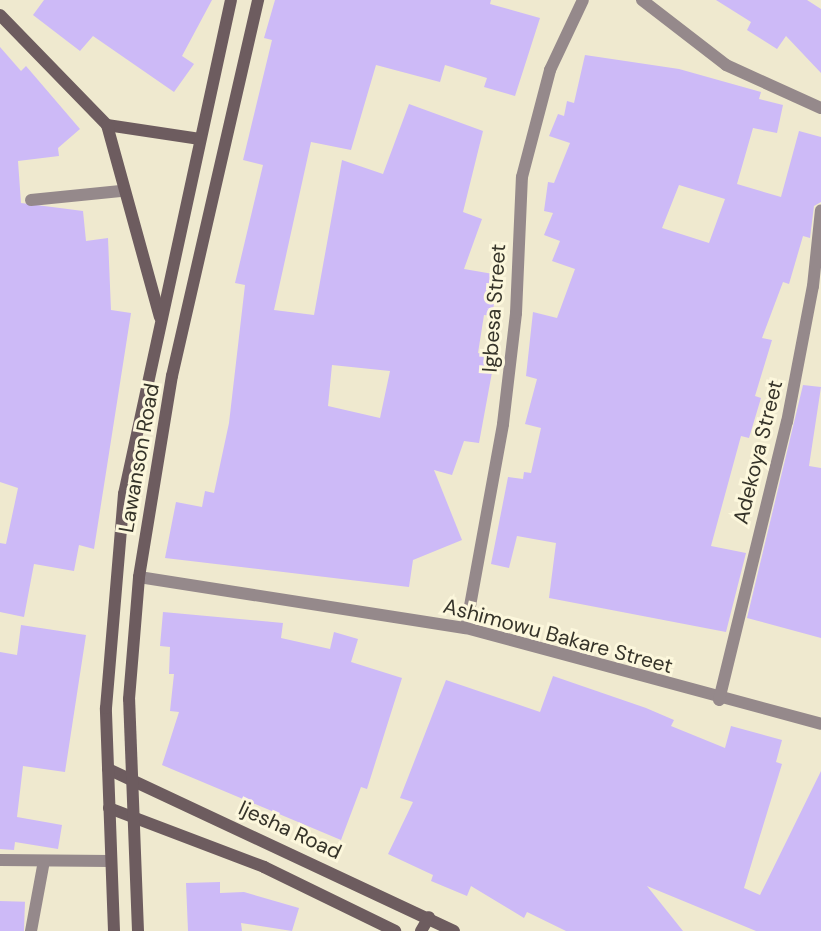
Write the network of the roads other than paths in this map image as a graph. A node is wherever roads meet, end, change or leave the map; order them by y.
1 (231, 0) edge
2 (258, 0) edge
3 (584, 0) edge
4 (642, 0) edge
5 (0, 15) edge
6 (821, 108) edge
7 (107, 125) junction
8 (200, 139) junction
9 (121, 191) junction
10 (31, 200) dead end
11 (821, 210) edge
12 (160, 318) junction
13 (139, 577) junction
14 (466, 628) junction
15 (719, 700) junction
16 (821, 724) edge
17 (108, 769) junction
18 (135, 777) junction
19 (109, 808) junction
20 (135, 816) junction
21 (0, 860) edge
22 (44, 861) junction
23 (110, 861) junction
24 (429, 917) junction
25 (31, 931) edge
26 (114, 931) edge
27 (138, 931) edge
28 (395, 931) edge
29 (422, 931) edge
30 (454, 931) edge

1 - 8 main road, Lawanson Road
2 - 13 main road, Lawanson Road
3 - 14 street, Igbesa Street
4 - 6 street
5 - 7 main road
7 - 8 main road
7 - 9 main road
8 - 12 main road, Lawanson Road
9 - 10 street
9 - 12 main road
11 - 15 street, Adekoya Street
12 - 17 main road, Lawanson Road
13 - 14 street, Ashimowu Bakare Street
13 - 18 main road, Lawanson Road
14 - 15 street, Ashimowu Bakare Street
15 - 16 street, Ashimowu Bakare Street
17 - 18 main road, Ijesha Road
17 - 19 main road, Lawanson Road
18 - 20 main road, Lawanson Road
18 - 24 main road, Ijesha Road
19 - 20 main road
19 - 23 main road, Lawanson Road
20 - 27 main road, Lawanson Road
20 - 28 main road
21 - 22 street
22 - 23 street
22 - 25 street
23 - 26 main road, Lawanson Road
24 - 29 main road
24 - 30 main road, Ijesha Road

